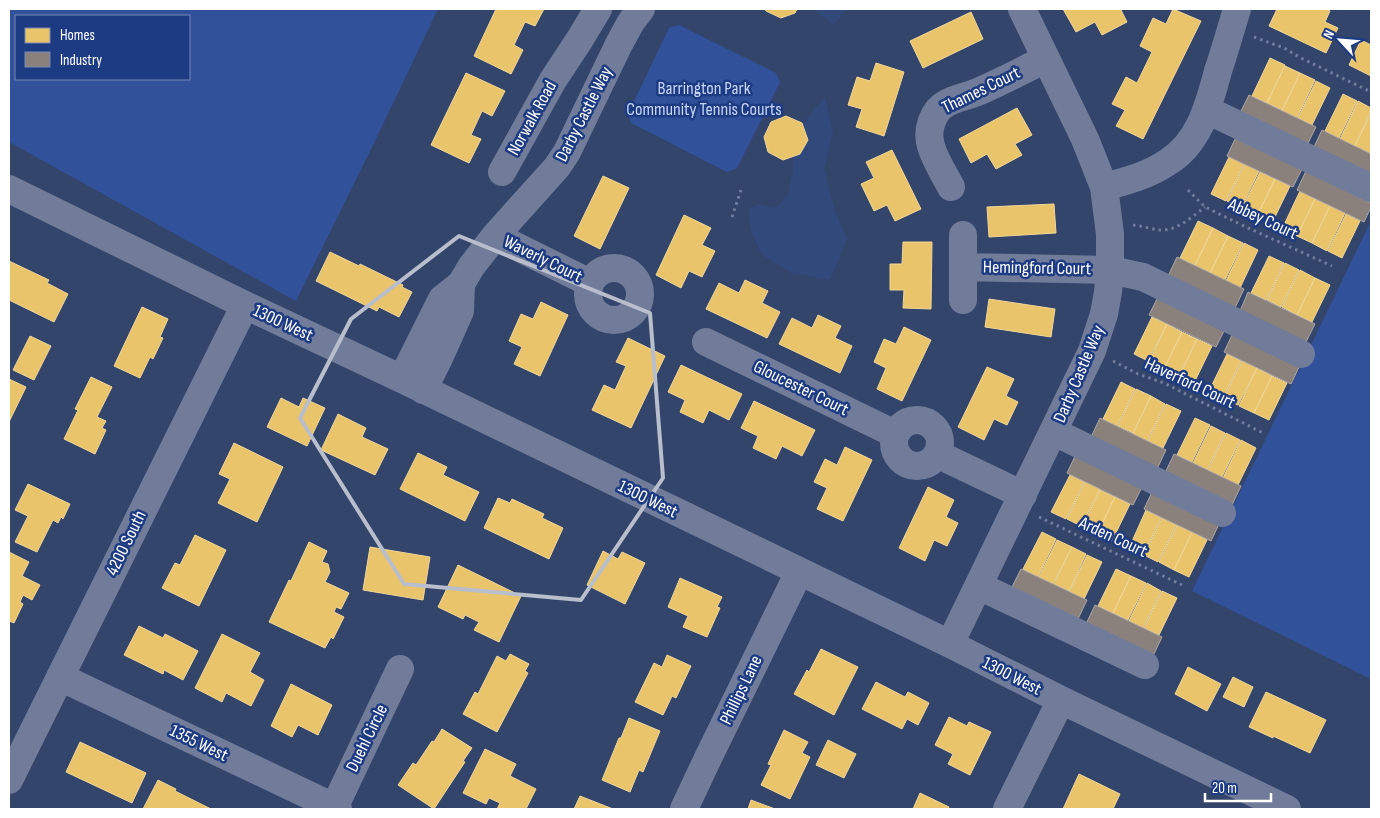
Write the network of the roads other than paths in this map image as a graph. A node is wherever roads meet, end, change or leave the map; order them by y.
1 (598, 9) edge
2 (641, 9) edge
3 (1022, 9) edge
4 (1237, 9) edge
5 (1045, 59) junction
6 (563, 64) junction
7 (601, 82) junction
8 (1207, 110) junction
9 (502, 172) dead end
10 (1104, 186) junction
11 (951, 187) dead end
12 (1371, 188) edge
13 (9, 189) edge
14 (964, 235) dead end
15 (495, 236) junction
16 (963, 267) junction
17 (1110, 270) junction
18 (590, 282) junction
19 (963, 300) dead end
20 (245, 305) junction
21 (706, 342) dead end
22 (1301, 354) dead end
23 (412, 384) junction
24 (1054, 432) junction
25 (1027, 504) junction
26 (1222, 513) dead end
27 (800, 572) junction
28 (979, 586) junction
29 (950, 644) junction
30 (1146, 664) dead end
31 (400, 669) dead end
32 (60, 677) junction
33 (1060, 700) junction
34 (9, 780) edge
35 (336, 808) edge
36 (684, 809) edge
37 (1007, 809) edge
38 (1287, 809) edge

1 - 6 street, Norwalk Road
2 - 7 street, Darby Castle Way
3 - 5 street, Darby Castle Way
4 - 8 street
5 - 10 street, Darby Castle Way
5 - 11 street, Thames Court
6 - 7 street, Norwalk Road
6 - 9 street, Norwalk Road
7 - 15 street, Darby Castle Way
8 - 10 street
8 - 12 street
10 - 17 street, Darby Castle Way
13 - 20 street, 1300 West
14 - 16 street, Hemingford Court
15 - 18 street, Waverly Court
15 - 23 street, Darby Castle Way
16 - 17 street, Hemingford Court
16 - 19 street, Hemingford Court
17 - 22 street, Hemingford Court
17 - 24 street, Darby Castle Way
18 - 18 street, Waverly Court
20 - 23 street, 1300 West
20 - 32 street, 4200 South
21 - 25 street, Gloucester Court
23 - 27 street, 1300 West
24 - 25 street, Darby Castle Way
24 - 26 street
25 - 28 street, Darby Castle Way
27 - 29 street, 1300 West
27 - 36 street, Phillips Lane
28 - 29 street, Darby Castle Way
28 - 30 street
29 - 33 street, 1300 West
31 - 35 street, Duehl Circle
32 - 34 street, 4200 South
32 - 35 street, 1355 West
33 - 37 street
33 - 38 street, 1300 West

